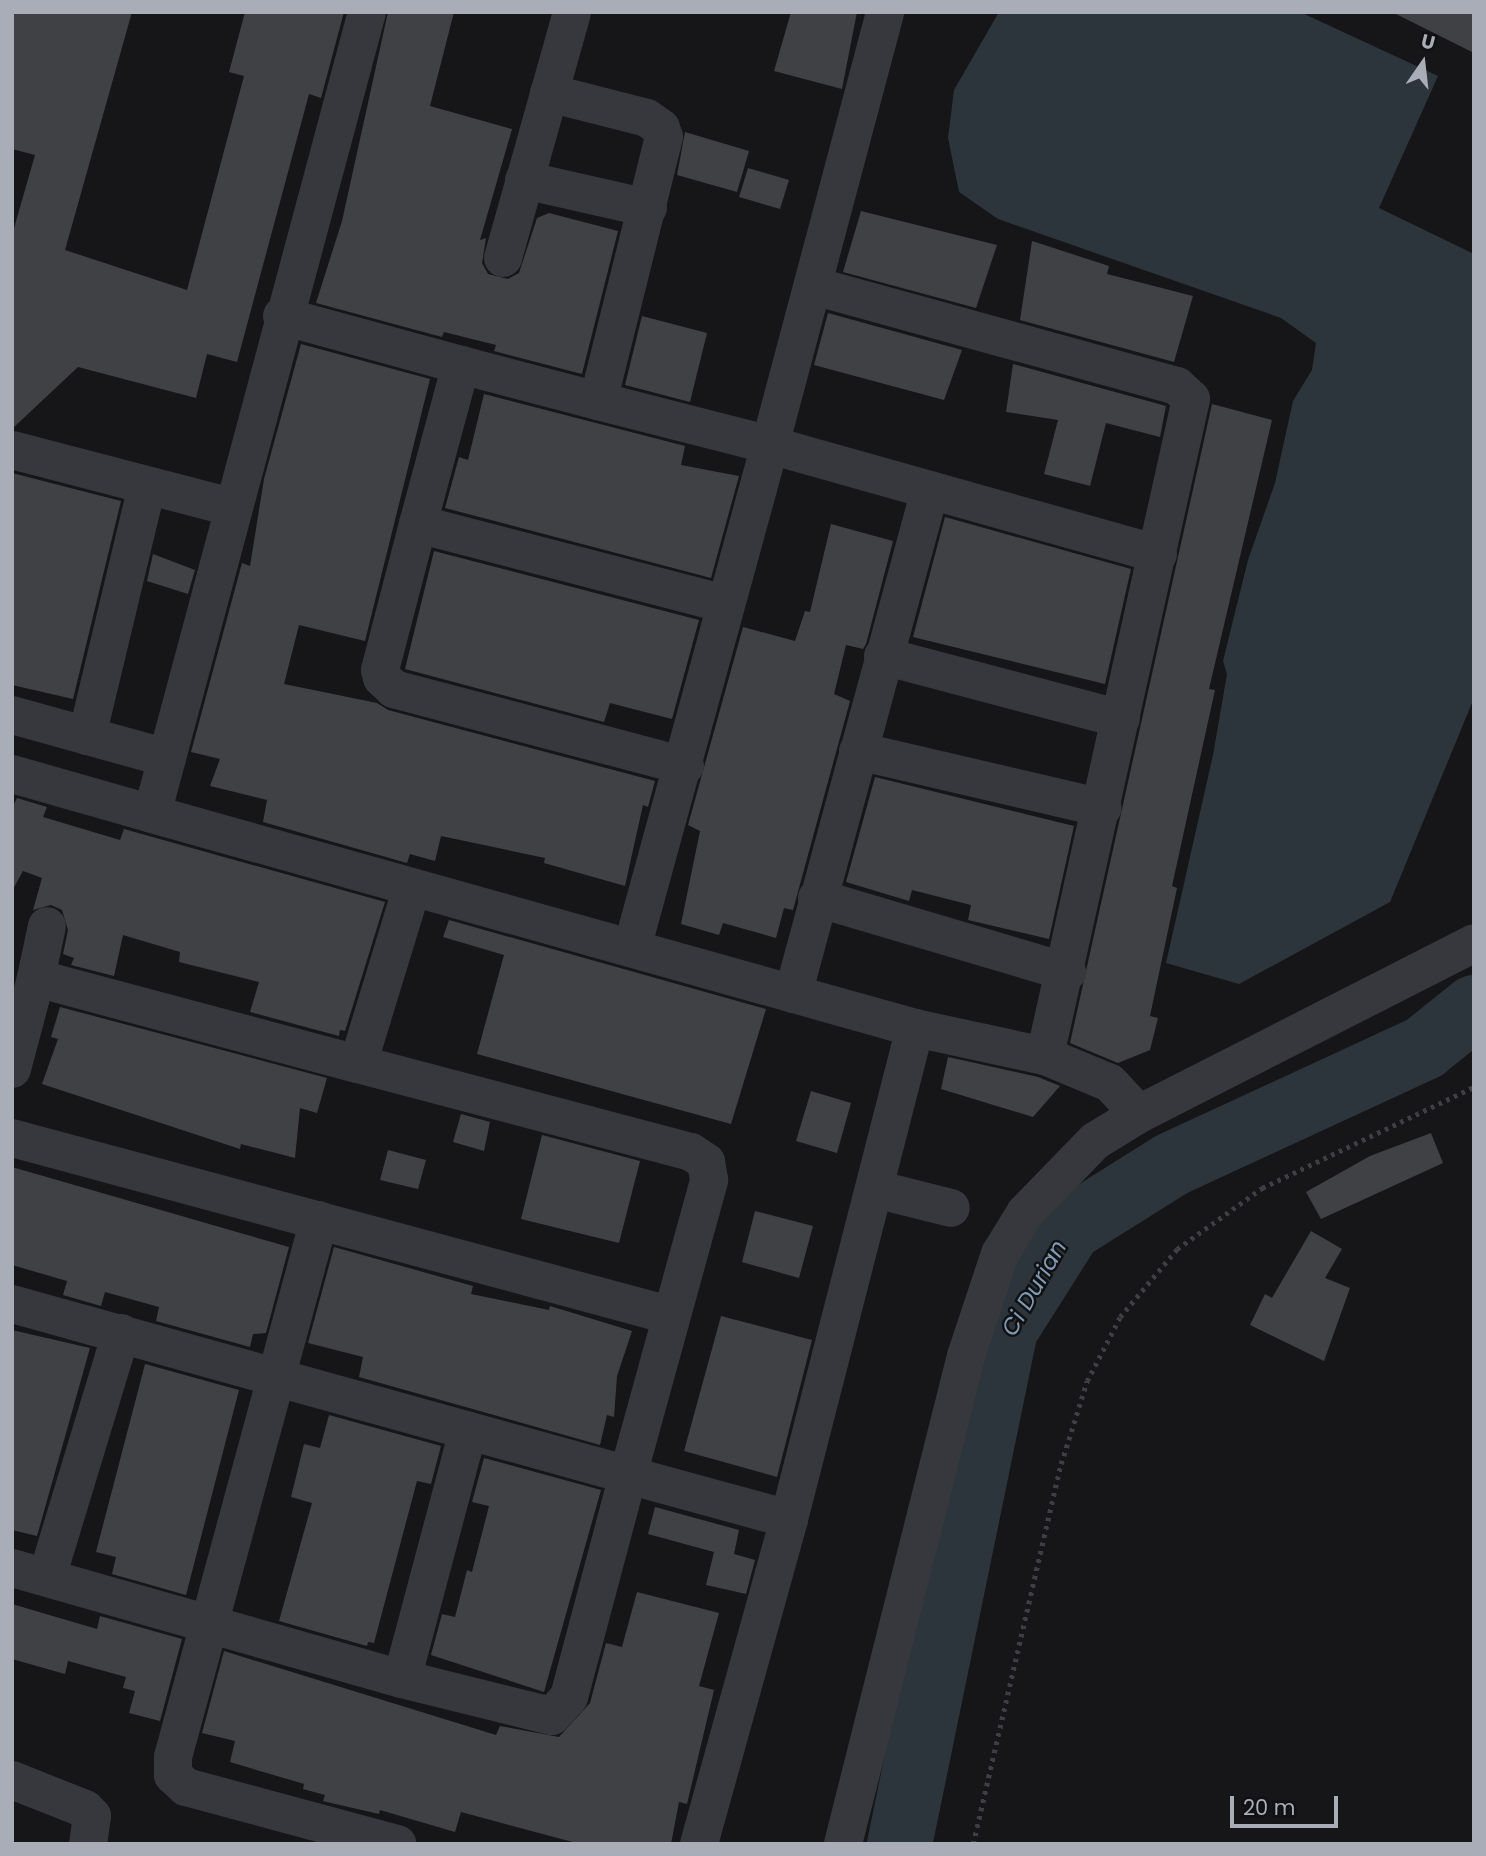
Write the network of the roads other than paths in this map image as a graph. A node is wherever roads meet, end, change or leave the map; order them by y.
1 (367, 12) edge
2 (572, 12) edge
3 (885, 12) edge
4 (549, 93) junction
5 (524, 180) junction
6 (648, 208) junction
7 (503, 258) dead end
8 (813, 286) junction
9 (282, 316) junction
10 (461, 365) junction
11 (598, 401) junction
12 (770, 445) junction
13 (12, 450) edge
14 (147, 486) junction
15 (930, 490) junction
16 (231, 507) junction
17 (418, 524) junction
18 (1158, 554) junction
19 (726, 604) junction
20 (883, 656) junction
21 (12, 715) edge
22 (1121, 719) junction
23 (87, 736) junction
24 (858, 751) junction
25 (166, 758) junction
26 (685, 766) junction
27 (12, 774) edge
28 (1102, 808) junction
29 (152, 814) junction
30 (412, 887) junction
31 (817, 898) junction
32 (47, 926) dead end
33 (1474, 943) edge
34 (632, 948) junction
35 (1067, 972) junction
36 (36, 978) junction
37 (793, 995) junction
38 (915, 1028) junction
39 (1045, 1056) junction
40 (358, 1064) junction
41 (12, 1069) edge
42 (1139, 1114) junction
43 (12, 1138) edge
44 (876, 1189) junction
45 (951, 1208) dead end
46 (319, 1220) junction
47 (12, 1304) edge
48 (669, 1315) junction
49 (121, 1333) junction
50 (276, 1375) junction
51 (468, 1431) junction
52 (628, 1475) junction
53 (789, 1519) junction
54 (30, 1572) edge
55 (211, 1622) junction
56 (402, 1679) junction
57 (12, 1780) edge
58 (295, 1831) edge
59 (88, 1844) edge
60 (397, 1844) edge
61 (699, 1844) edge
62 (843, 1844) edge

1 - 9 street
2 - 4 street
3 - 8 street
4 - 5 street
4 - 6 street
5 - 6 street
5 - 7 street
6 - 11 street
8 - 12 street
8 - 18 street
9 - 10 street
9 - 16 street
10 - 11 street
10 - 17 street
11 - 12 street
12 - 15 street
12 - 19 street
13 - 14 street
14 - 16 street
14 - 23 street
15 - 18 street
15 - 20 street
16 - 25 street
17 - 19 street
17 - 26 street
18 - 22 street
19 - 26 street
20 - 22 street
20 - 24 street
21 - 23 street
22 - 28 street
23 - 25 street
24 - 28 street
24 - 31 street
25 - 29 street
26 - 34 street
27 - 29 street
28 - 35 street
29 - 30 street
30 - 34 street
30 - 40 street
31 - 35 street
31 - 37 street
32 - 36 street
33 - 42 street
34 - 37 street
35 - 39 street
36 - 40 street
36 - 41 street
37 - 38 street
38 - 39 street
38 - 44 street
39 - 42 street
40 - 48 street
42 - 62 street
43 - 46 street
44 - 45 street
44 - 53 street
46 - 48 street
46 - 50 street
47 - 49 street
48 - 52 street
49 - 50 street
49 - 54 street
50 - 51 street
50 - 55 street
51 - 52 street
51 - 56 street
52 - 53 street
52 - 56 street
53 - 61 street
54 - 55 street
55 - 56 street
55 - 58 street
57 - 59 street
58 - 60 street

